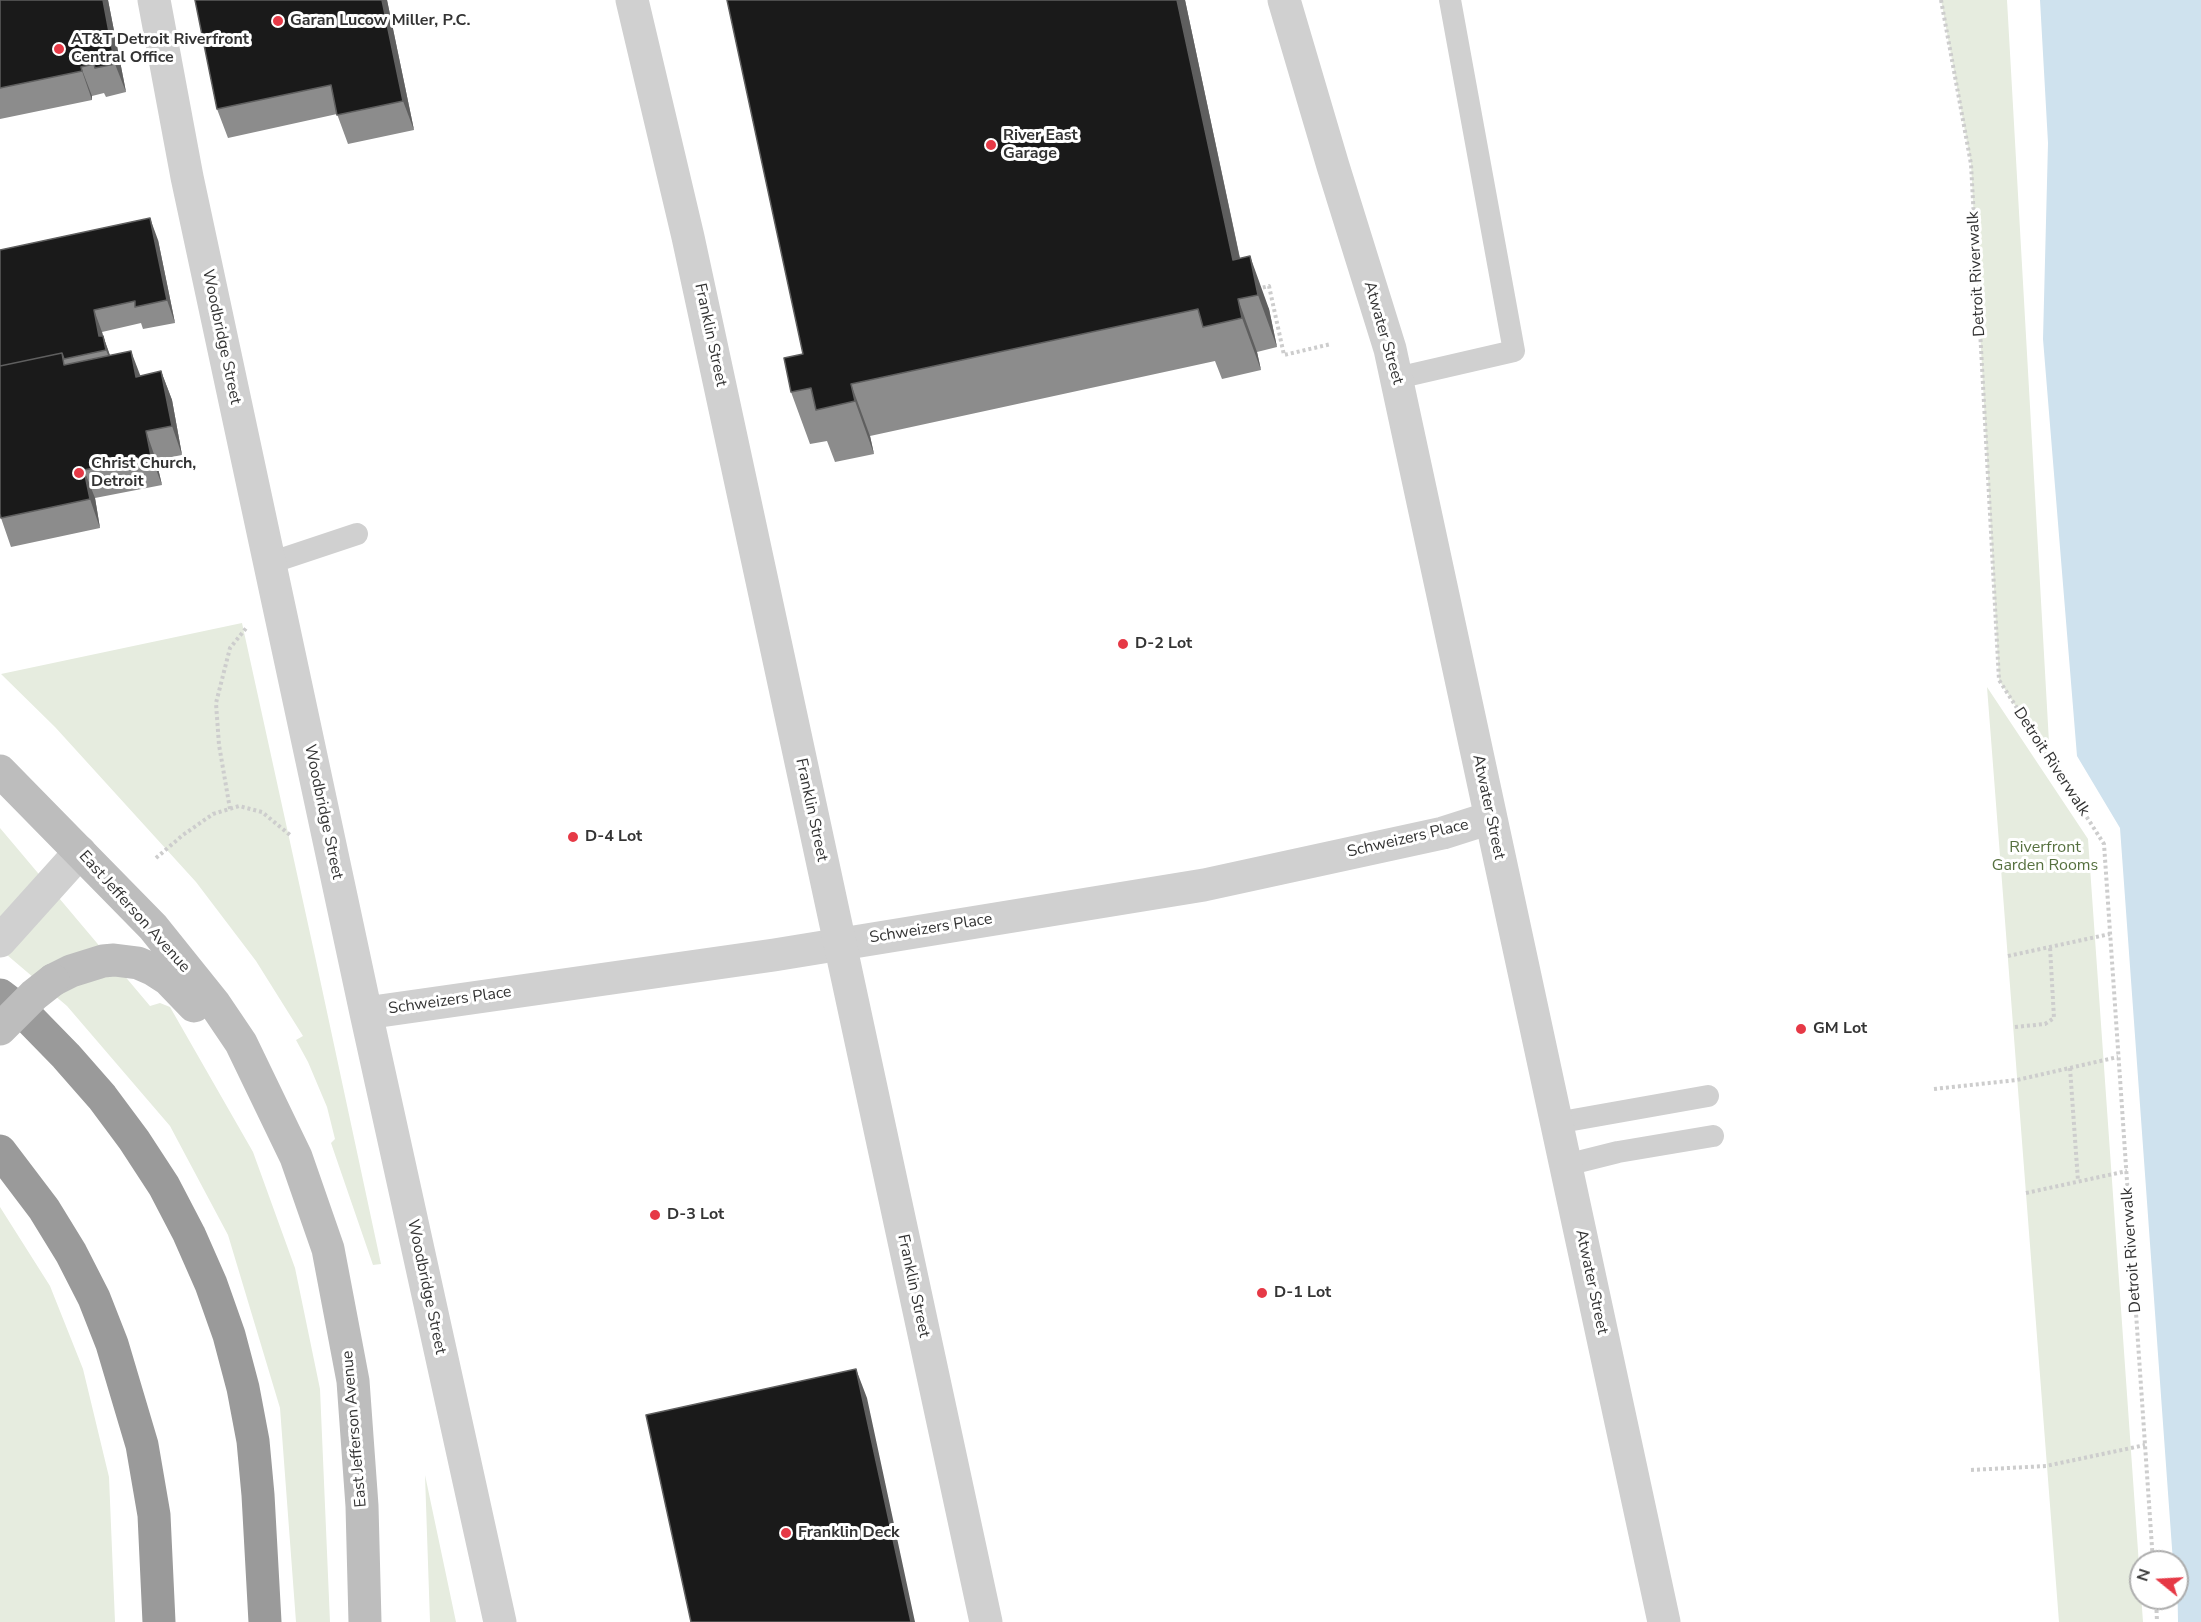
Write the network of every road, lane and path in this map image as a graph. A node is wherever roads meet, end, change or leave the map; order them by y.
1 (154, 0) edge
2 (632, 0) edge
3 (1284, 0) edge
4 (1450, 0) edge
5 (1941, 0) edge
6 (1248, 291) edge
7 (1331, 344) dead end
8 (1397, 378) junction
9 (357, 534) dead end
10 (270, 563) junction
11 (249, 625) dead end
12 (0, 771) edge
13 (230, 809) junction
14 (1490, 818) junction
15 (294, 838) dead end
16 (80, 852) junction
17 (156, 858) dead end
18 (2111, 934) junction
19 (2, 939) edge
20 (840, 943) junction
21 (2050, 947) junction
22 (2008, 956) dead end
23 (0, 995) edge
24 (366, 1013) junction
25 (2015, 1027) dead end
26 (0, 1029) edge
27 (2118, 1057) junction
28 (2070, 1068) junction
29 (260, 1082) junction
30 (1934, 1089) dead end
31 (1708, 1096) dead end
32 (1556, 1123) junction
33 (1713, 1136) dead end
34 (0, 1151) edge
35 (1566, 1165) junction
36 (2127, 1171) junction
37 (2078, 1182) junction
38 (2026, 1193) dead end
39 (2145, 1446) junction
40 (1971, 1470) dead end
41 (2152, 1550) edge
42 (159, 1622) edge
43 (265, 1622) edge
44 (365, 1622) edge
45 (500, 1622) edge
46 (986, 1622) edge
47 (1664, 1622) edge

1 - 10 street, Woodbridge Street
2 - 20 street, Franklin Street
3 - 8 street, Atwater Street
4 - 8 lane
5 - 18 path, Detroit Riverwalk
6 - 7 path
8 - 14 street, Atwater Street
9 - 10 lane
10 - 24 street, Woodbridge Street
11 - 13 path
12 - 16 main road, East Jefferson Avenue
13 - 15 path
13 - 17 path
14 - 20 street, Schweizers Place
14 - 32 street, Atwater Street
16 - 19 street
16 - 29 main road, East Jefferson Avenue
18 - 21 path
18 - 27 path, Detroit Riverwalk
20 - 24 street, Schweizers Place
20 - 46 street, Franklin Street
21 - 22 path
21 - 25 path
23 - 43 highway
24 - 45 street, Woodbridge Street
26 - 29 main road, bridge
27 - 28 path
27 - 36 path, Detroit Riverwalk
28 - 30 path
28 - 37 path
29 - 44 main road, East Jefferson Avenue
31 - 32 lane
32 - 35 street, Atwater Street
33 - 35 lane
34 - 42 highway
35 - 47 street, Atwater Street
36 - 37 path
36 - 39 path, Detroit Riverwalk
37 - 38 path
39 - 40 path
39 - 41 path, Detroit Riverwalk

